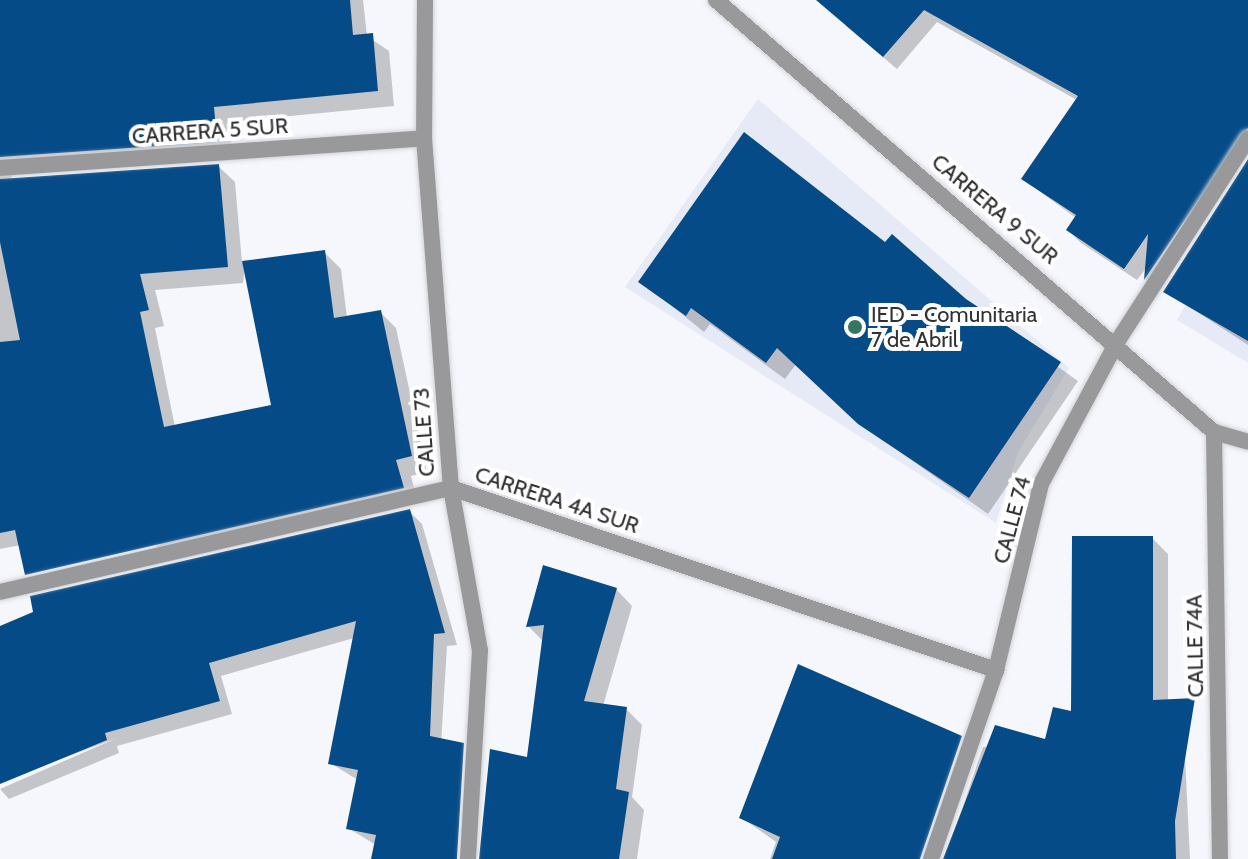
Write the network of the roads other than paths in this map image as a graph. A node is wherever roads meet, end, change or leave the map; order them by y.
1 (425, 0) edge
2 (716, 0) edge
3 (424, 138) junction
4 (1248, 139) edge
5 (0, 168) edge
6 (1117, 342) junction
7 (1214, 432) junction
8 (1248, 442) edge
9 (451, 488) junction
10 (0, 592) edge
11 (996, 670) junction
12 (468, 859) edge
13 (931, 859) edge
14 (1220, 859) edge

1 - 3 street, CALLE 73
2 - 6 street, CARRERA 9 SUR
3 - 5 street, CARRERA 5 SUR
3 - 9 street, CALLE 73
4 - 6 street, CALLE 74
6 - 7 street, CARRERA 9 SUR
6 - 11 street, CALLE 74
7 - 8 street, CARRERA 9 SUR
7 - 14 street, CALLE 74A
9 - 10 street, CARRERA 4A SUR
9 - 11 street, CARRERA 4A SUR
9 - 12 street, CALLE 73
11 - 13 street, CALLE 74

